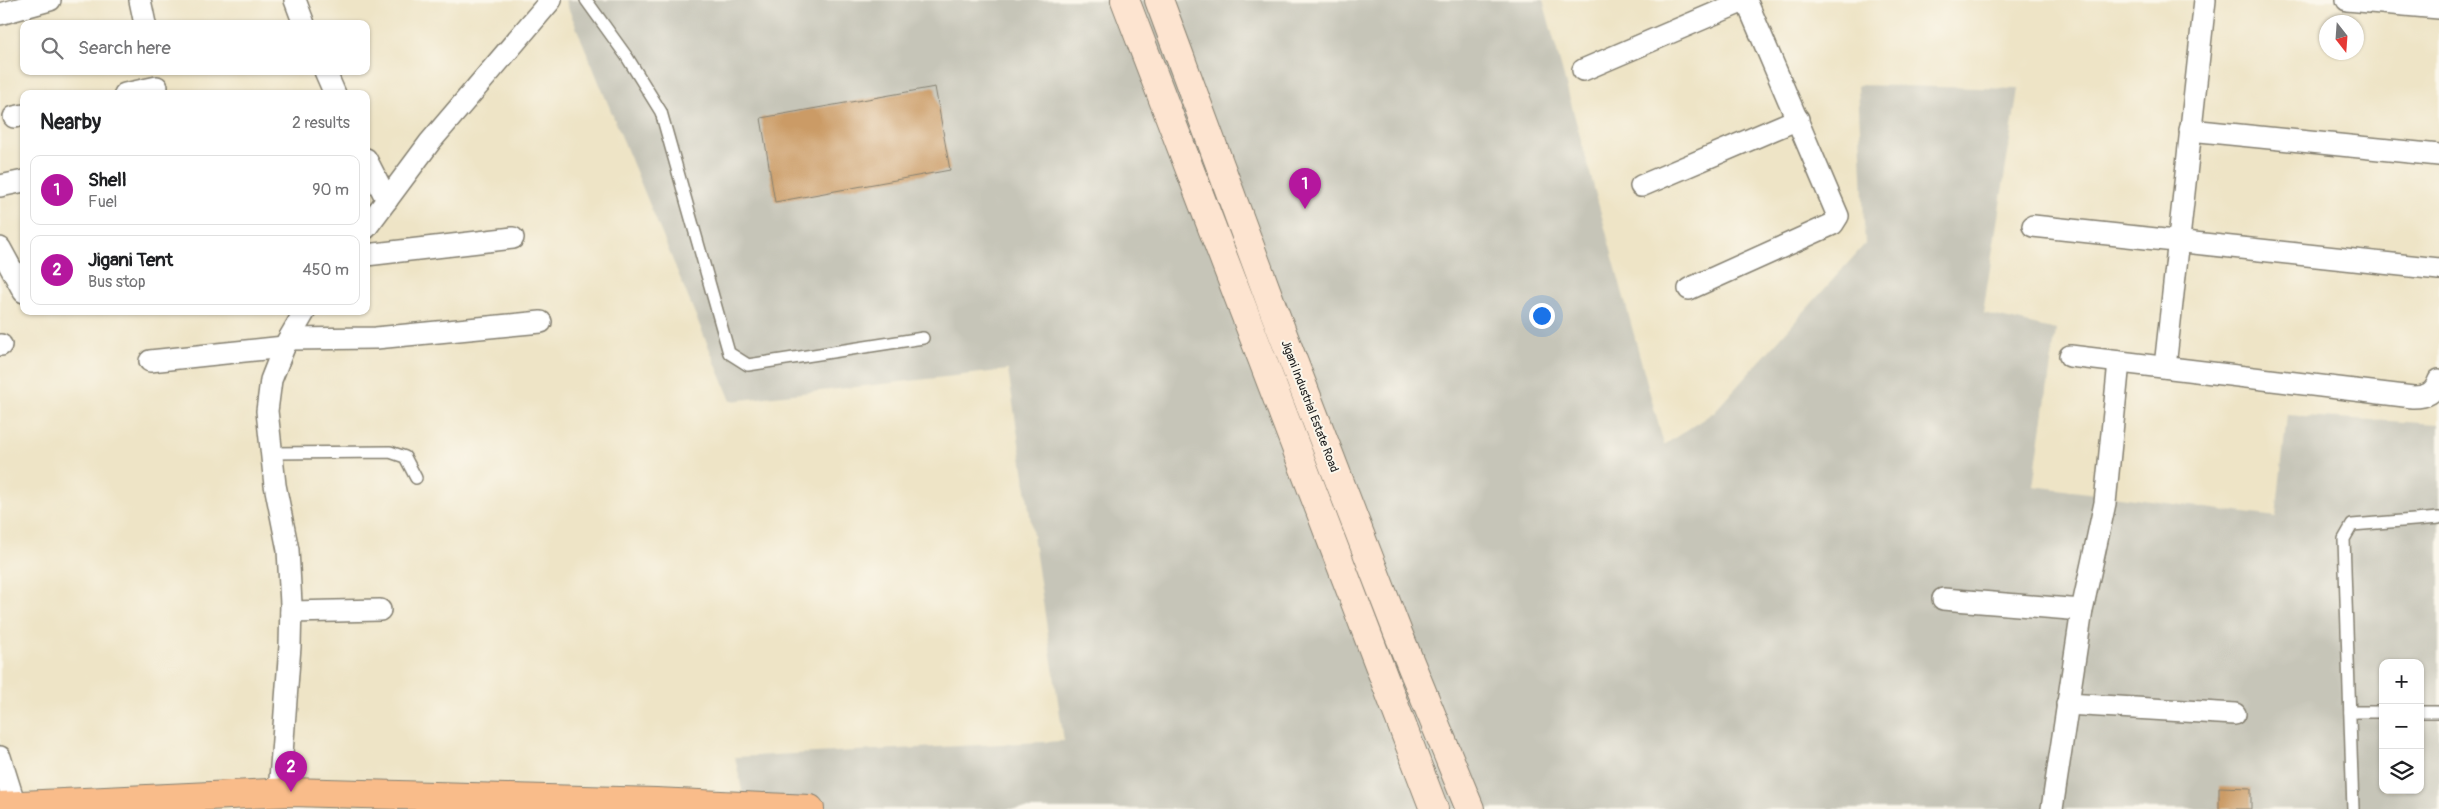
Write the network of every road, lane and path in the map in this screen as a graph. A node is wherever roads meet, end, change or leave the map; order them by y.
1 (50, 0) edge
2 (140, 0) edge
3 (295, 0) edge
4 (551, 0) edge
5 (586, 0) edge
6 (1125, 0) edge
7 (1159, 0) edge
8 (1746, 0) edge
9 (2205, 0) edge
10 (2347, 0) edge
11 (2439, 8) edge
12 (0, 14) edge
13 (144, 20) edge
14 (302, 20) edge
15 (1583, 70) dead end
16 (327, 75) edge
17 (157, 84) edge
18 (138, 90) edge
19 (333, 90) edge
20 (1798, 119) junction
21 (2190, 130) junction
22 (2439, 155) edge
23 (370, 167) edge
24 (20, 182) edge
25 (0, 186) edge
26 (1641, 186) dead end
27 (387, 200) junction
28 (370, 223) edge
29 (2033, 226) dead end
30 (513, 238) dead end
31 (2177, 240) junction
32 (0, 248) edge
33 (370, 255) edge
34 (2439, 269) edge
35 (20, 285) edge
36 (1690, 289) dead end
37 (303, 315) edge
38 (541, 322) dead end
39 (923, 338) dead end
40 (287, 343) junction
41 (2070, 356) dead end
42 (150, 362) dead end
43 (2119, 362) junction
44 (2164, 367) junction
45 (2439, 380) edge
46 (270, 453) junction
47 (416, 478) dead end
48 (2439, 518) edge
49 (1943, 599) dead end
50 (380, 610) dead end
51 (2082, 610) junction
52 (291, 612) junction
53 (2067, 704) junction
54 (2350, 712) junction
55 (2379, 712) edge
56 (2424, 712) edge
57 (2439, 712) edge
58 (2235, 714) dead end
59 (0, 757) edge
60 (279, 793) junction
61 (240, 802) edge
62 (656, 805) edge
63 (7, 806) edge
64 (810, 809) edge
65 (1434, 809) edge
66 (1470, 809) edge
67 (2052, 809) edge
68 (2352, 809) edge

1 - 12 street
2 - 13 street
3 - 14 street
4 - 27 street
5 - 39 lane
6 - 65 main road
7 - 66 main road, Jigani Industrial Estate Road
8 - 15 street
8 - 20 street
9 - 21 street
10 - 11 street
16 - 19 street
17 - 18 street
20 - 26 street
20 - 36 street
21 - 22 street
21 - 31 street
23 - 27 street
24 - 25 street
27 - 28 street
29 - 31 street
30 - 33 street
31 - 34 street
31 - 44 street
32 - 35 street
37 - 40 street
38 - 40 street
40 - 42 street
40 - 46 street
41 - 43 street
43 - 44 street
43 - 51 street
44 - 45 street
46 - 47 lane
46 - 52 street
48 - 54 lane
49 - 51 street
50 - 52 street
51 - 53 street
52 - 60 street
53 - 58 street
53 - 67 street
54 - 55 lane
54 - 68 lane
56 - 57 lane
59 - 63 street
60 - 61 main road
60 - 62 main road
61 - 63 main road
62 - 64 main road

